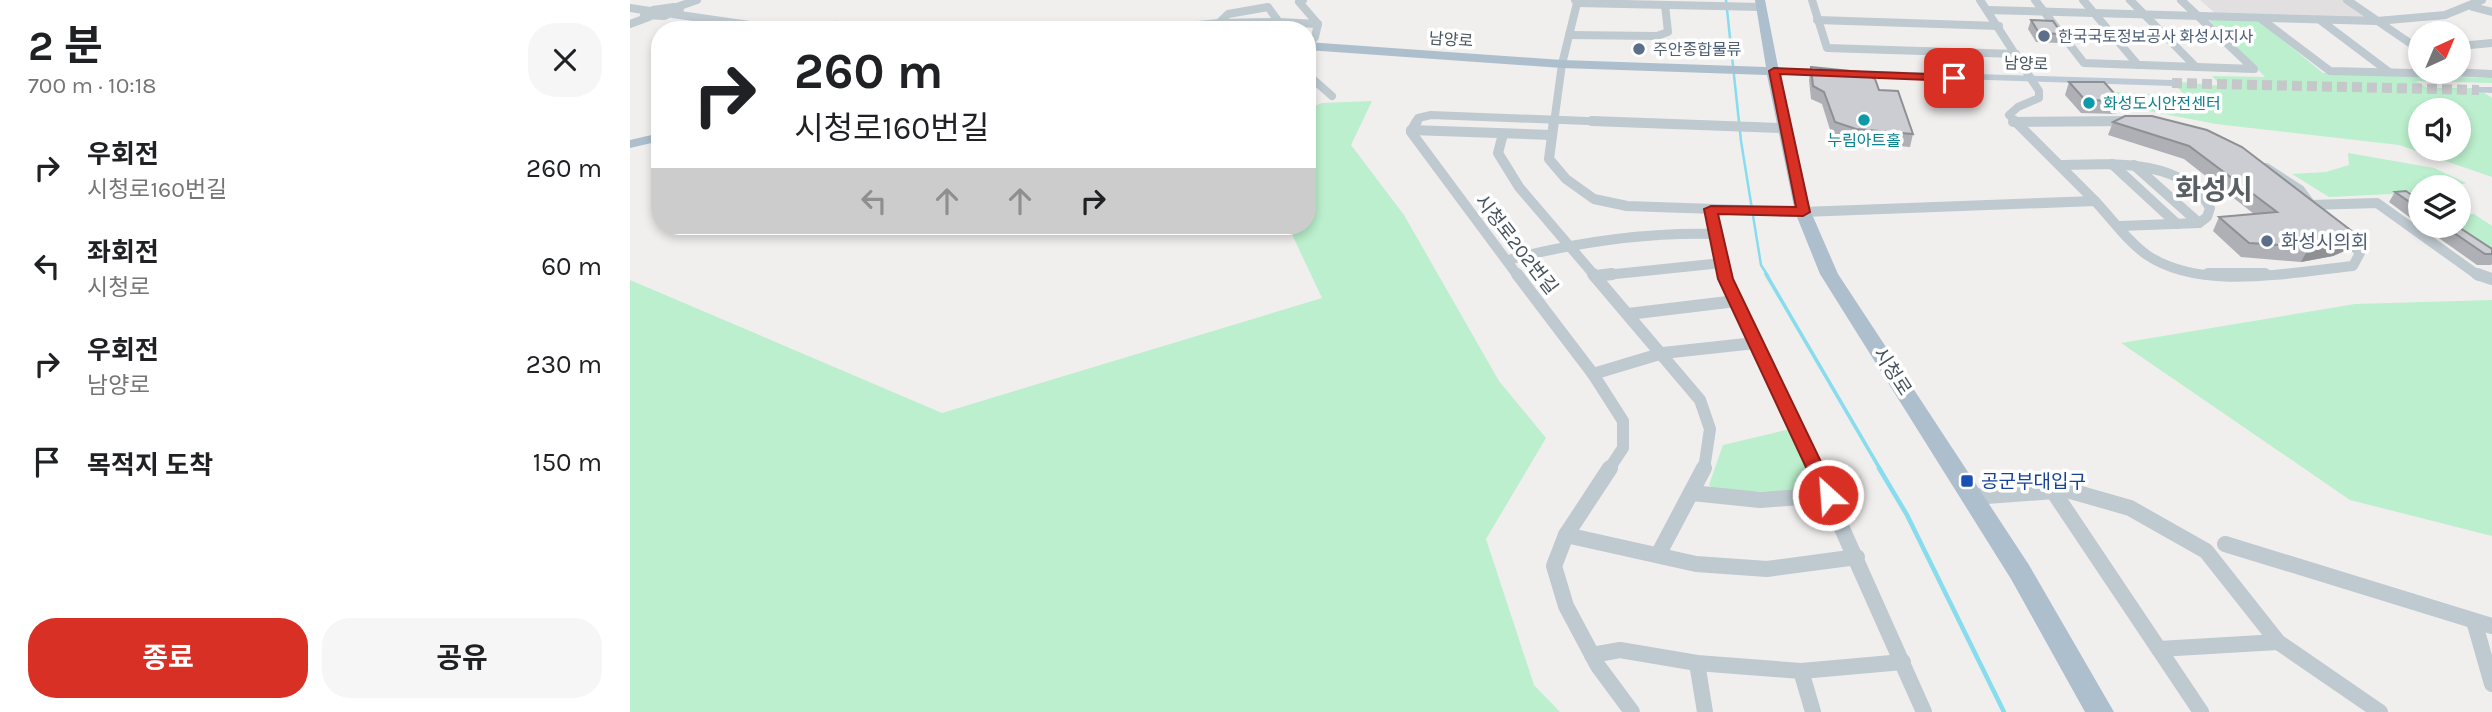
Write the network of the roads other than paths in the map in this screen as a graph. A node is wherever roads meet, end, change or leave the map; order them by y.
1 (696, 0) edge
2 (1303, 0) edge
3 (1812, 0) edge
4 (1980, 0) edge
5 (2035, 0) edge
6 (2082, 0) edge
7 (2130, 0) edge
8 (2181, 0) edge
9 (2347, 0) edge
10 (2482, 0) edge
11 (1576, 1) edge
12 (1761, 3) edge
13 (1665, 5) junction
14 (2473, 7) junction
15 (630, 8) edge
16 (675, 10) junction
17 (1988, 10) junction
18 (2044, 12) junction
19 (2492, 12) edge
20 (2095, 13) junction
21 (650, 14) junction
22 (2146, 15) junction
23 (2201, 17) junction
24 (2260, 18) junction
25 (1817, 20) junction
26 (2320, 20) junction
27 (736, 21) edge
28 (1221, 21) edge
29 (1278, 21) edge
30 (1315, 21) edge
31 (2377, 21) junction
32 (1316, 22) edge
33 (630, 24) edge
34 (1318, 24) joint
35 (1999, 26) junction
36 (1316, 33) edge
37 (1569, 35) junction
38 (2408, 42) edge
39 (2492, 43) edge
40 (2471, 45) edge
41 (1316, 47) edge
42 (2016, 54) junction
43 (1562, 64) junction
44 (2138, 65) junction
45 (2196, 67) junction
46 (1774, 71) junction
47 (2389, 72) junction
48 (2408, 72) edge
49 (2471, 73) edge
50 (2492, 74) edge
51 (2031, 81) junction
52 (1316, 82) edge
53 (2172, 83) tunnel mouth
54 (2479, 90) tunnel mouth
55 (2492, 90) edge
56 (1332, 96) dead end
57 (1553, 119) junction
58 (2143, 121) edge
59 (2013, 122) junction
60 (1758, 127) joint
61 (1783, 128) junction
62 (1411, 130) junction
63 (1503, 134) junction
64 (1551, 135) junction
65 (651, 139) edge
66 (630, 144) edge
67 (2252, 162) edge
68 (2112, 164) junction
69 (2134, 164) junction
70 (2060, 165) junction
71 (2093, 199) junction
72 (2311, 205) junction
73 (1711, 209) junction
74 (1803, 212) junction
75 (2320, 217) edge
76 (2199, 223) junction
77 (2177, 224) junction
78 (2330, 224) edge
79 (2120, 226) junction
80 (1716, 234) junction
81 (1569, 245) junction
82 (1508, 260) junction
83 (1722, 263) junction
84 (1596, 276) junction
85 (2492, 279) edge
86 (1736, 301) junction
87 (1628, 314) junction
88 (1755, 343) junction
89 (1663, 354) junction
90 (1593, 374) junction
91 (2053, 491) junction
92 (1692, 493) junction
93 (1828, 495) junction
94 (1973, 498) junction
95 (1566, 535) junction
96 (2225, 544) dead end
97 (1658, 555) junction
98 (1857, 557) junction
99 (2474, 621) junction
100 (2492, 626) edge
101 (2277, 642) junction
102 (2159, 649) junction
103 (1592, 655) junction
104 (1903, 662) junction
105 (1697, 663) junction
106 (1801, 671) junction
107 (2492, 684) edge
108 (1632, 712) edge
109 (1705, 712) edge
110 (1813, 712) edge
111 (1924, 712) edge
112 (2100, 712) edge
113 (2201, 712) edge
114 (2380, 712) edge

1 - 16 street
2 - 30 street
3 - 25 street
4 - 17 street
5 - 18 street
6 - 20 street
7 - 22 street
8 - 23 street
9 - 31 street
10 - 14 street
11 - 13 street
11 - 37 street
12 - 13 street
12 - 46 main road, 시청로
13 - 37 street
14 - 19 street
14 - 31 street
15 - 21 street
16 - 21 street
16 - 27 street
17 - 18 street
17 - 35 street
18 - 20 street
18 - 44 street
20 - 22 street
20 - 44 street
21 - 33 street
22 - 23 street
22 - 45 street
23 - 24 street
23 - 45 street
24 - 26 street
24 - 47 street
25 - 35 street
25 - 42 street
26 - 31 street
26 - 47 street
28 - 29 street
31 - 38 street
32 - 34 street
34 - 36 street
35 - 42 street
37 - 43 street
39 - 40 street
41 - 43 main road, 남양로
42 - 51 street
43 - 46 main road, 남양로
43 - 57 street
44 - 45 street
46 - 51 main road, 남양로
46 - 61 main road, 시청로
47 - 48 street
49 - 50 street
51 - 53 main road, 남양로
51 - 59 street
52 - 56 street
54 - 55 main road
57 - 60 street
57 - 62 street
57 - 64 street
58 - 59 street
59 - 70 street
60 - 61 street
61 - 74 main road, 시청로
62 - 63 street
62 - 82 street, 시청로202번길
63 - 64 street
63 - 81 street, 시청로202번길
64 - 73 street
65 - 66 main road
67 - 72 street
68 - 69 street
68 - 70 street
68 - 77 street
69 - 76 street
69 - 76 street
70 - 71 street
71 - 74 street
71 - 79 street
72 - 75 street
72 - 85 street
73 - 74 street
73 - 80 street
74 - 94 main road, 시청로
76 - 77 street
77 - 79 street
78 - 79 street
80 - 81 street
80 - 83 street
81 - 82 street
81 - 84 street, 시청로202번길
82 - 90 street, 시청로202번길
83 - 84 street
83 - 86 street
84 - 87 street, 시청로202번길
86 - 87 street
86 - 88 street
87 - 89 street, 시청로202번길
88 - 89 street
88 - 93 street
89 - 90 street
89 - 92 street, 시청로202번길
90 - 95 street, 시청로202번길
91 - 94 street
91 - 101 street
91 - 102 street
92 - 93 street
92 - 97 street, 시청로202번길
93 - 98 street
94 - 112 main road, 시청로
95 - 97 street
95 - 103 street, 시청로202번길
96 - 99 street
97 - 98 street
98 - 104 street
99 - 100 street
99 - 107 street
101 - 102 street
101 - 114 street
102 - 113 street
103 - 105 street
103 - 108 street, 시청로202번길
104 - 106 street
104 - 111 street
105 - 106 street
105 - 109 street
106 - 110 street

